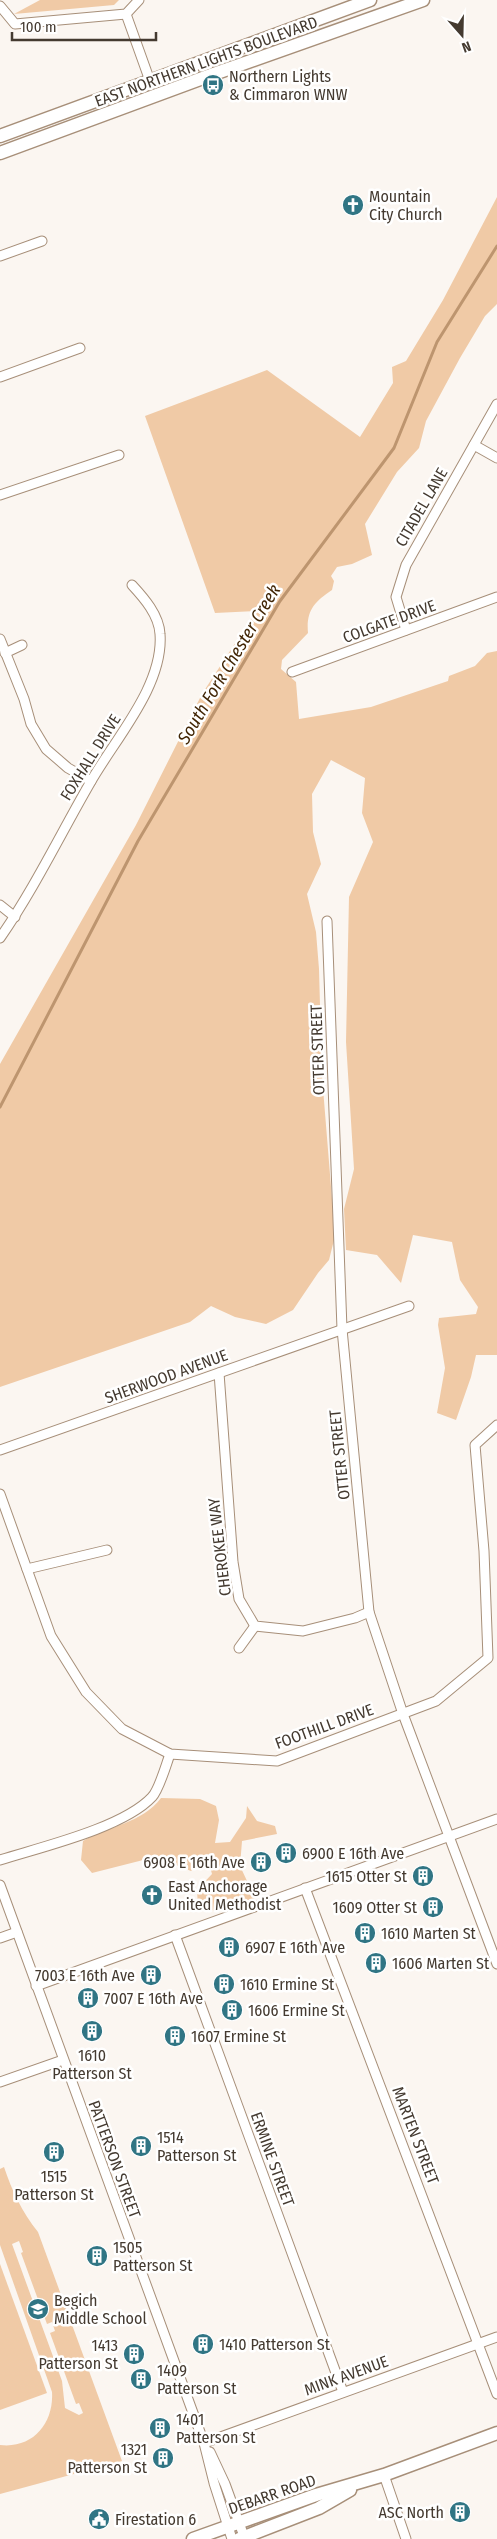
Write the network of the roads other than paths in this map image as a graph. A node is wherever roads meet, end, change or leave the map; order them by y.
1 (139, 0) edge
2 (370, 0) edge
3 (423, 0) edge
4 (0, 6) edge
5 (126, 14) junction
6 (150, 81) junction
7 (0, 136) edge
8 (0, 153) edge
9 (42, 241) dead end
10 (0, 256) edge
11 (80, 348) dead end
12 (0, 377) edge
13 (497, 404) edge
14 (474, 445) junction
15 (119, 455) dead end
16 (497, 458) edge
17 (0, 496) edge
18 (132, 585) dead end
19 (497, 597) edge
20 (406, 630) junction
21 (0, 639) edge
22 (22, 645) dead end
23 (6, 653) junction
24 (292, 672) dead end
25 (91, 781) junction
26 (0, 905) edge
27 (15, 917) junction
28 (327, 921) dead end
29 (0, 938) edge
30 (410, 1306) dead end
31 (342, 1329) junction
32 (218, 1373) junction
33 (497, 1425) edge
34 (0, 1450) edge
35 (0, 1494) edge
36 (108, 1550) dead end
37 (27, 1569) junction
38 (370, 1612) junction
39 (256, 1626) junction
40 (238, 1648) dead end
41 (492, 1660) edge
42 (403, 1714) junction
43 (170, 1754) junction
44 (497, 1819) edge
45 (450, 1836) junction
46 (0, 1860) edge
47 (0, 1885) edge
48 (306, 1888) junction
49 (17, 1932) junction
50 (175, 1935) junction
51 (0, 1938) edge
52 (497, 1964) edge
53 (36, 1986) junction
54 (63, 2060) junction
55 (0, 2082) edge
56 (497, 2337) edge
57 (479, 2343) junction
58 (343, 2392) junction
59 (497, 2394) edge
60 (497, 2433) edge
61 (204, 2443) junction
62 (384, 2475) junction
63 (363, 2482) junction
64 (234, 2524) junction
65 (243, 2538) edge
66 (193, 2539) edge
67 (232, 2539) edge
68 (406, 2539) edge

1 - 5 street
2 - 6 main road, EAST NORTHERN LIGHTS BOULEVARD
3 - 8 main road, EAST NORTHERN LIGHTS BOULEVARD
4 - 5 street
5 - 6 street
6 - 7 main road, EAST NORTHERN LIGHTS BOULEVARD
9 - 10 street
11 - 12 street
13 - 14 street, CITADEL LANE
14 - 16 street
14 - 20 street, CITADEL LANE
15 - 17 street
18 - 25 street, FOXHALL DRIVE
19 - 20 street, COLGATE DRIVE
20 - 24 street, COLGATE DRIVE
21 - 23 street
22 - 23 street
23 - 25 street
25 - 27 street, FOXHALL DRIVE
26 - 27 street
27 - 29 street, FOXHALL DRIVE
28 - 31 street, OTTER STREET
30 - 31 street, SHERWOOD AVENUE
31 - 32 street, SHERWOOD AVENUE
31 - 38 street, OTTER STREET
32 - 34 street, SHERWOOD AVENUE
32 - 39 street, CHEROKEE WAY
33 - 41 street, FOOTHILL DRIVE
35 - 37 street, FOOTHILL DRIVE
36 - 37 street
37 - 43 street, FOOTHILL DRIVE
38 - 39 street
38 - 42 street, OTTER STREET
39 - 40 street
41 - 42 street, FOOTHILL DRIVE
42 - 43 street, FOOTHILL DRIVE
42 - 45 street, OTTER STREET
43 - 46 street
44 - 45 street
45 - 48 street
45 - 52 street, OTTER STREET
47 - 49 street, PATTERSON STREET
48 - 50 street
48 - 57 street, MARTEN STREET
49 - 51 street
49 - 53 street, PATTERSON STREET
50 - 53 street
50 - 58 street, ERMINE STREET
53 - 54 street, PATTERSON STREET
54 - 55 street
54 - 61 street, PATTERSON STREET
56 - 57 street, MINK AVENUE
57 - 58 street, MINK AVENUE
57 - 59 street, MARTEN STREET
58 - 61 street, MINK AVENUE
60 - 62 main road, DEBARR ROAD
61 - 64 street, PATTERSON STREET
62 - 63 main road, DEBARR ROAD
62 - 68 street
63 - 64 main road, DEBARR ROAD
63 - 65 main road, DEBARR ROAD
64 - 65 street, PATTERSON STREET
64 - 66 main road, DEBARR ROAD
64 - 67 street, PATTERSON STREET

